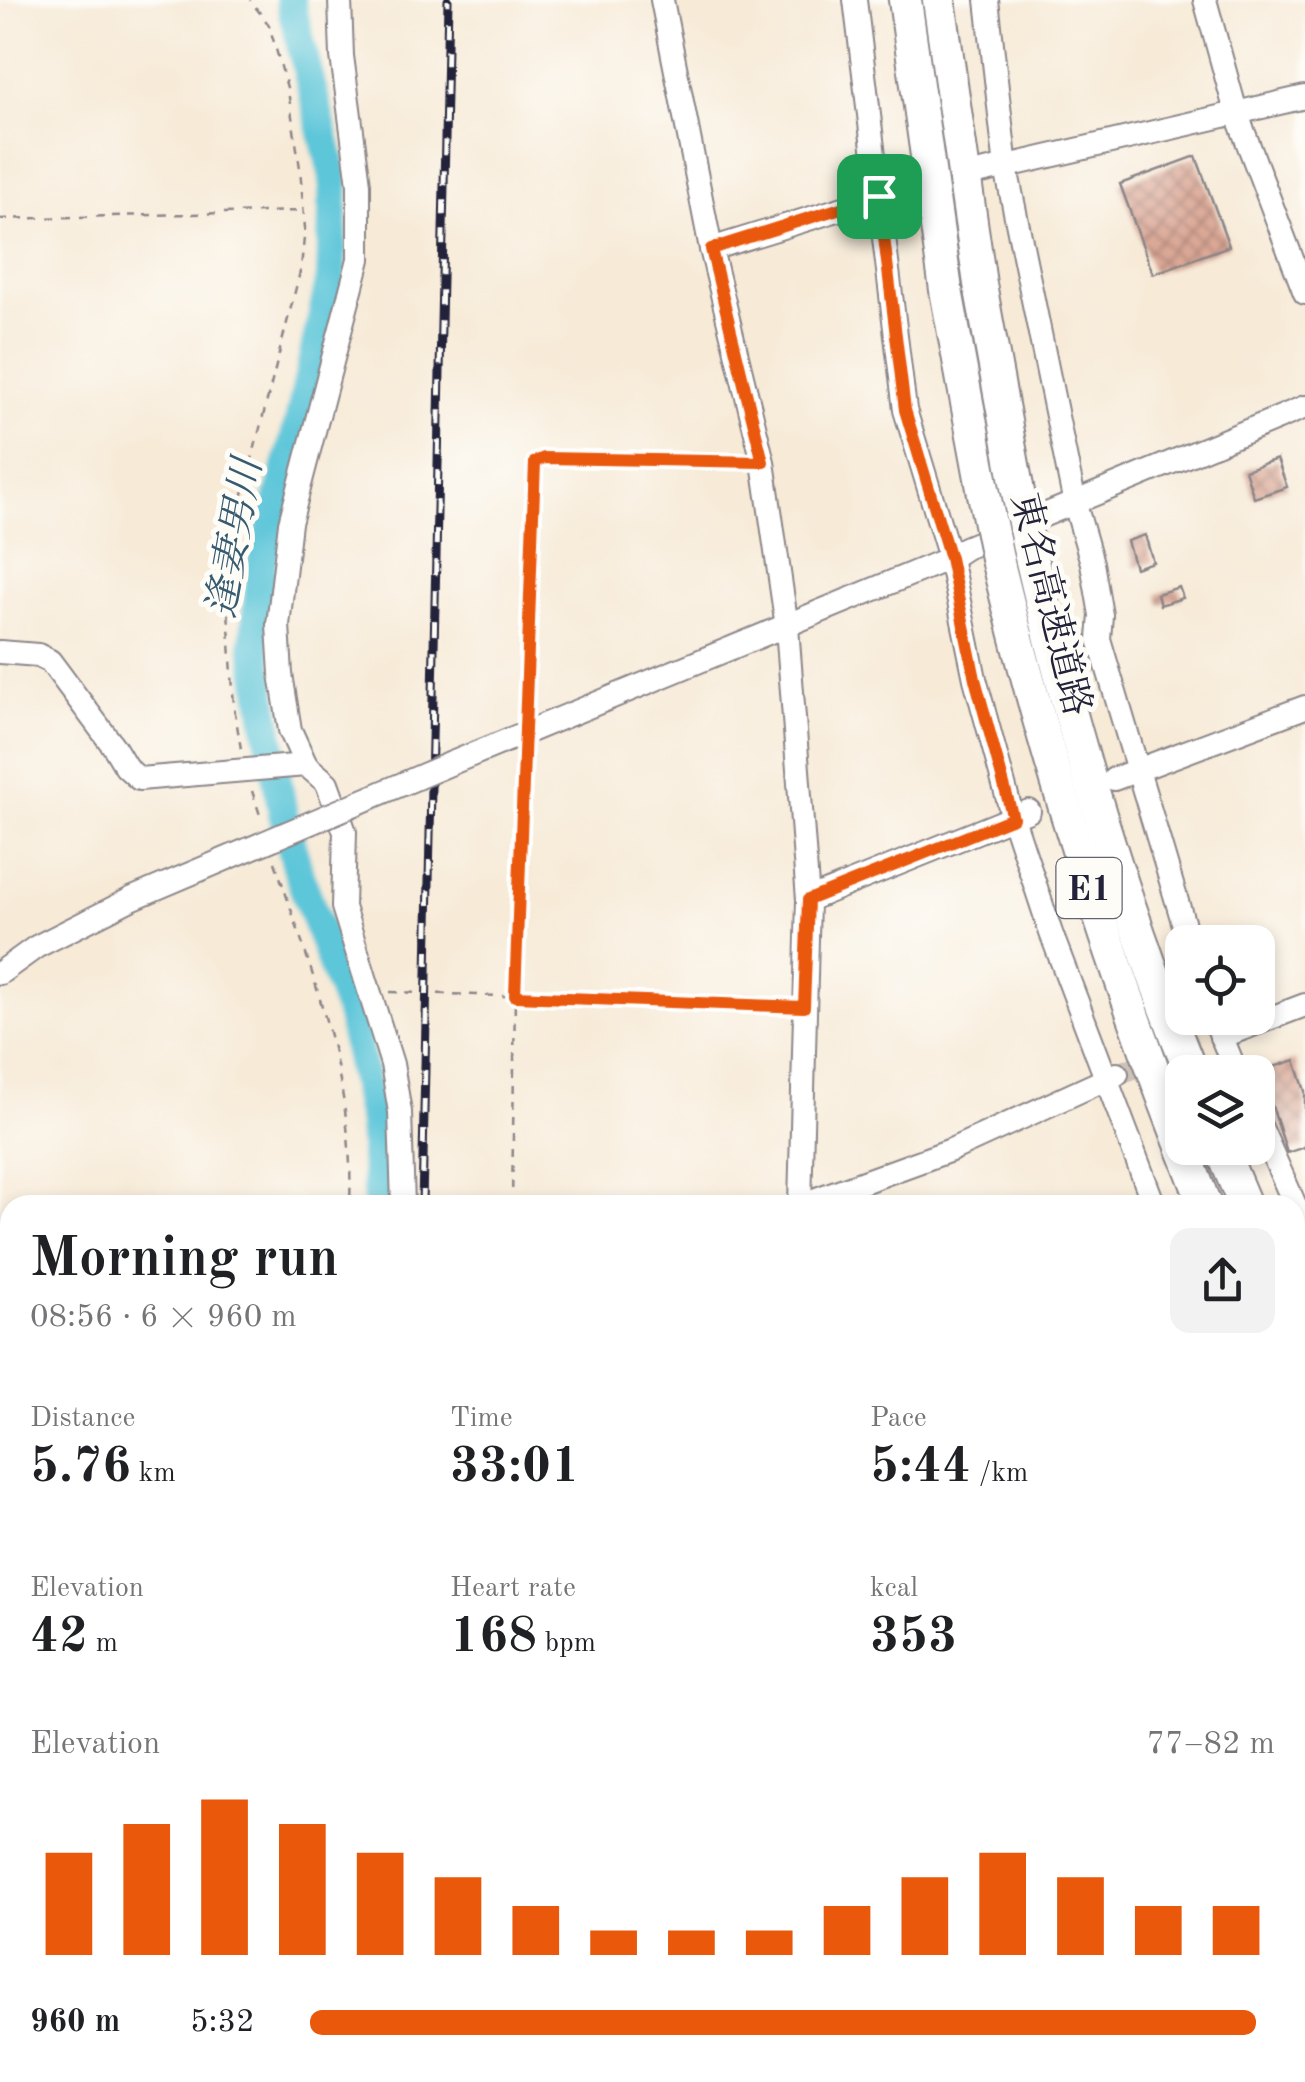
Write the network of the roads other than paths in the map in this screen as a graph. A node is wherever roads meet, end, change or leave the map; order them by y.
1 (340, 0) edge
2 (662, 0) edge
3 (855, 0) edge
4 (905, 0) edge
5 (939, 0) edge
6 (987, 0) edge
7 (1205, 0) edge
8 (1305, 97) edge
9 (1236, 112) junction
10 (1006, 168) junction
11 (977, 172) dead end
12 (889, 193) junction
13 (711, 249) junction
14 (1305, 293) edge
15 (1305, 407) edge
16 (1075, 504) junction
17 (950, 558) junction
18 (787, 627) junction
19 (0, 652) edge
20 (1305, 707) edge
21 (297, 766) junction
22 (1137, 772) junction
23 (1114, 779) dead end
24 (1021, 814) junction
25 (808, 900) junction
26 (1184, 925) edge
27 (0, 972) edge
28 (1305, 1005) edge
29 (1275, 1013) edge
30 (1185, 1055) edge
31 (1111, 1076) junction
32 (1275, 1160) edge
33 (1228, 1165) edge
34 (404, 1195) edge
35 (800, 1195) edge
36 (827, 1195) edge
37 (1151, 1195) edge
38 (1200, 1195) edge
39 (1241, 1195) edge
40 (1290, 1195) edge

1 - 21 street
2 - 13 street
3 - 12 street
4 - 38 highway, 東名高速道路 / E1, bridge
5 - 30 highway, 東名高速道路 / E1, bridge
6 - 10 street
7 - 9 street
8 - 9 street
9 - 10 street
9 - 14 street
10 - 11 street
10 - 16 street
12 - 13 street
12 - 17 street
13 - 18 street
15 - 16 street
16 - 17 street
16 - 22 street
17 - 18 street
17 - 24 street
18 - 25 street
18 - 27 street, bridge
19 - 21 street
20 - 22 street
21 - 34 street
22 - 23 street
22 - 26 street
24 - 25 street
24 - 31 street
25 - 35 street
28 - 29 street
31 - 36 street
31 - 37 street
32 - 40 street
33 - 39 highway

